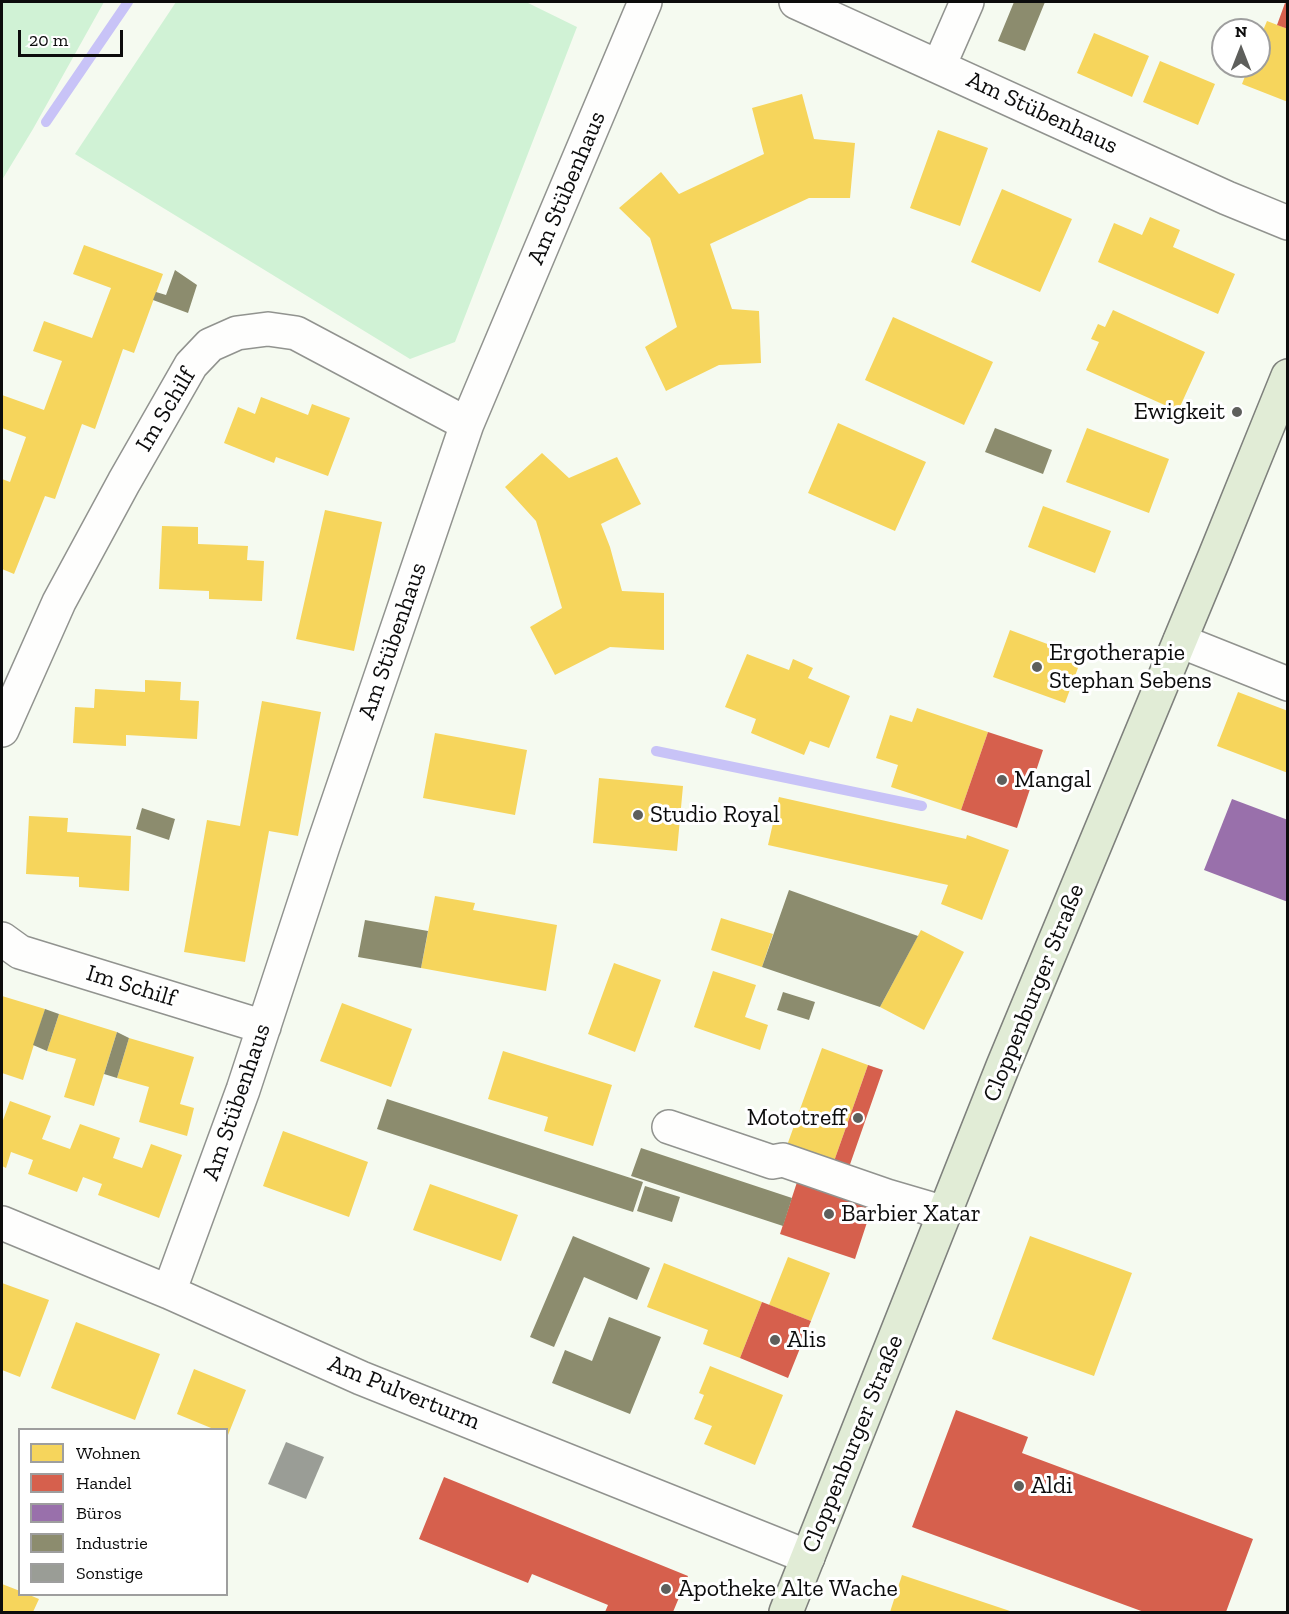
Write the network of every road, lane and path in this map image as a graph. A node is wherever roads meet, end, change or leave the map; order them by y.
1 (645, 2) edge
2 (796, 2) edge
3 (967, 2) edge
4 (939, 66) junction
5 (1287, 223) edge
6 (1287, 376) edge
7 (466, 424) junction
8 (1179, 641) junction
9 (1287, 684) edge
10 (2, 729) edge
11 (2, 939) edge
12 (264, 1027) junction
13 (669, 1127) dead end
14 (945, 1213) junction
15 (2, 1223) edge
16 (169, 1292) junction
17 (808, 1557) junction
18 (786, 1612) edge

1 - 7 street, Am Stübenhaus
2 - 4 street, Am Stübenhaus
3 - 4 street
4 - 5 street, Am Stübenhaus
6 - 8 main road, Cloppenburger Straße
7 - 10 street, Im Schilf
7 - 12 street, Am Stübenhaus
8 - 9 street
8 - 14 main road, Cloppenburger Straße
11 - 12 street, Im Schilf
12 - 16 street, Am Stübenhaus
13 - 14 street
14 - 17 main road, Cloppenburger Straße
15 - 16 street, Am Pulverturm
16 - 17 street, Am Pulverturm
17 - 18 main road, Cloppenburger Straße

